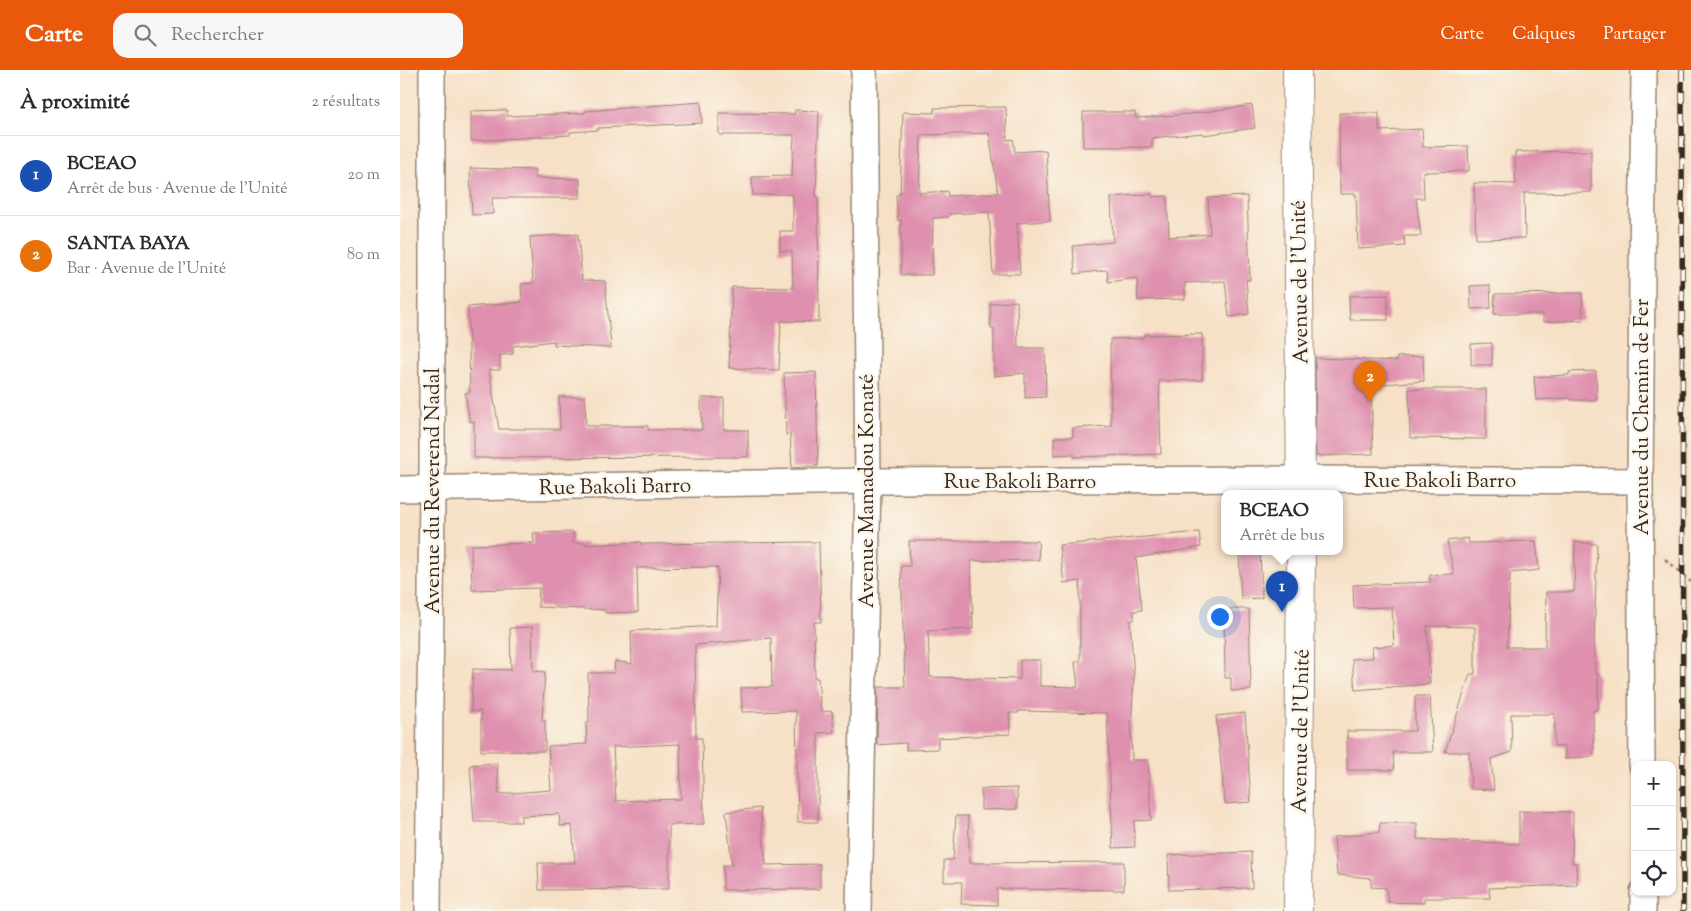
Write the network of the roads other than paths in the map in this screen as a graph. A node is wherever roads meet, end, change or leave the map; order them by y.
1 (432, 70) edge
2 (864, 70) edge
3 (1297, 70) edge
4 (1644, 70) edge
5 (1640, 481) junction
6 (868, 482) junction
7 (1301, 486) edge
8 (400, 489) edge
9 (432, 489) junction
10 (1301, 555) edge
11 (1642, 761) edge
12 (1643, 896) edge
13 (428, 911) edge
14 (859, 911) edge
15 (1298, 911) edge
16 (1643, 911) edge

1 - 9 street, Avenue du Reverend Nadal
2 - 6 street, Avenue Mamadou Konaté
3 - 7 street, Avenue de l'Unité
4 - 5 street, Avenue du Chemin de Fer
5 - 7 street, Rue Bakoli Barro
5 - 11 street, Avenue du Chemin de Fer
6 - 7 street, Rue Bakoli Barro
6 - 9 street, Rue Bakoli Barro
6 - 14 street, Avenue Mamadou Konaté
8 - 9 street, Rue Bakoli Barro
9 - 13 street, Avenue du Reverend Nadal
10 - 15 street, Avenue de l'Unité
12 - 16 street

